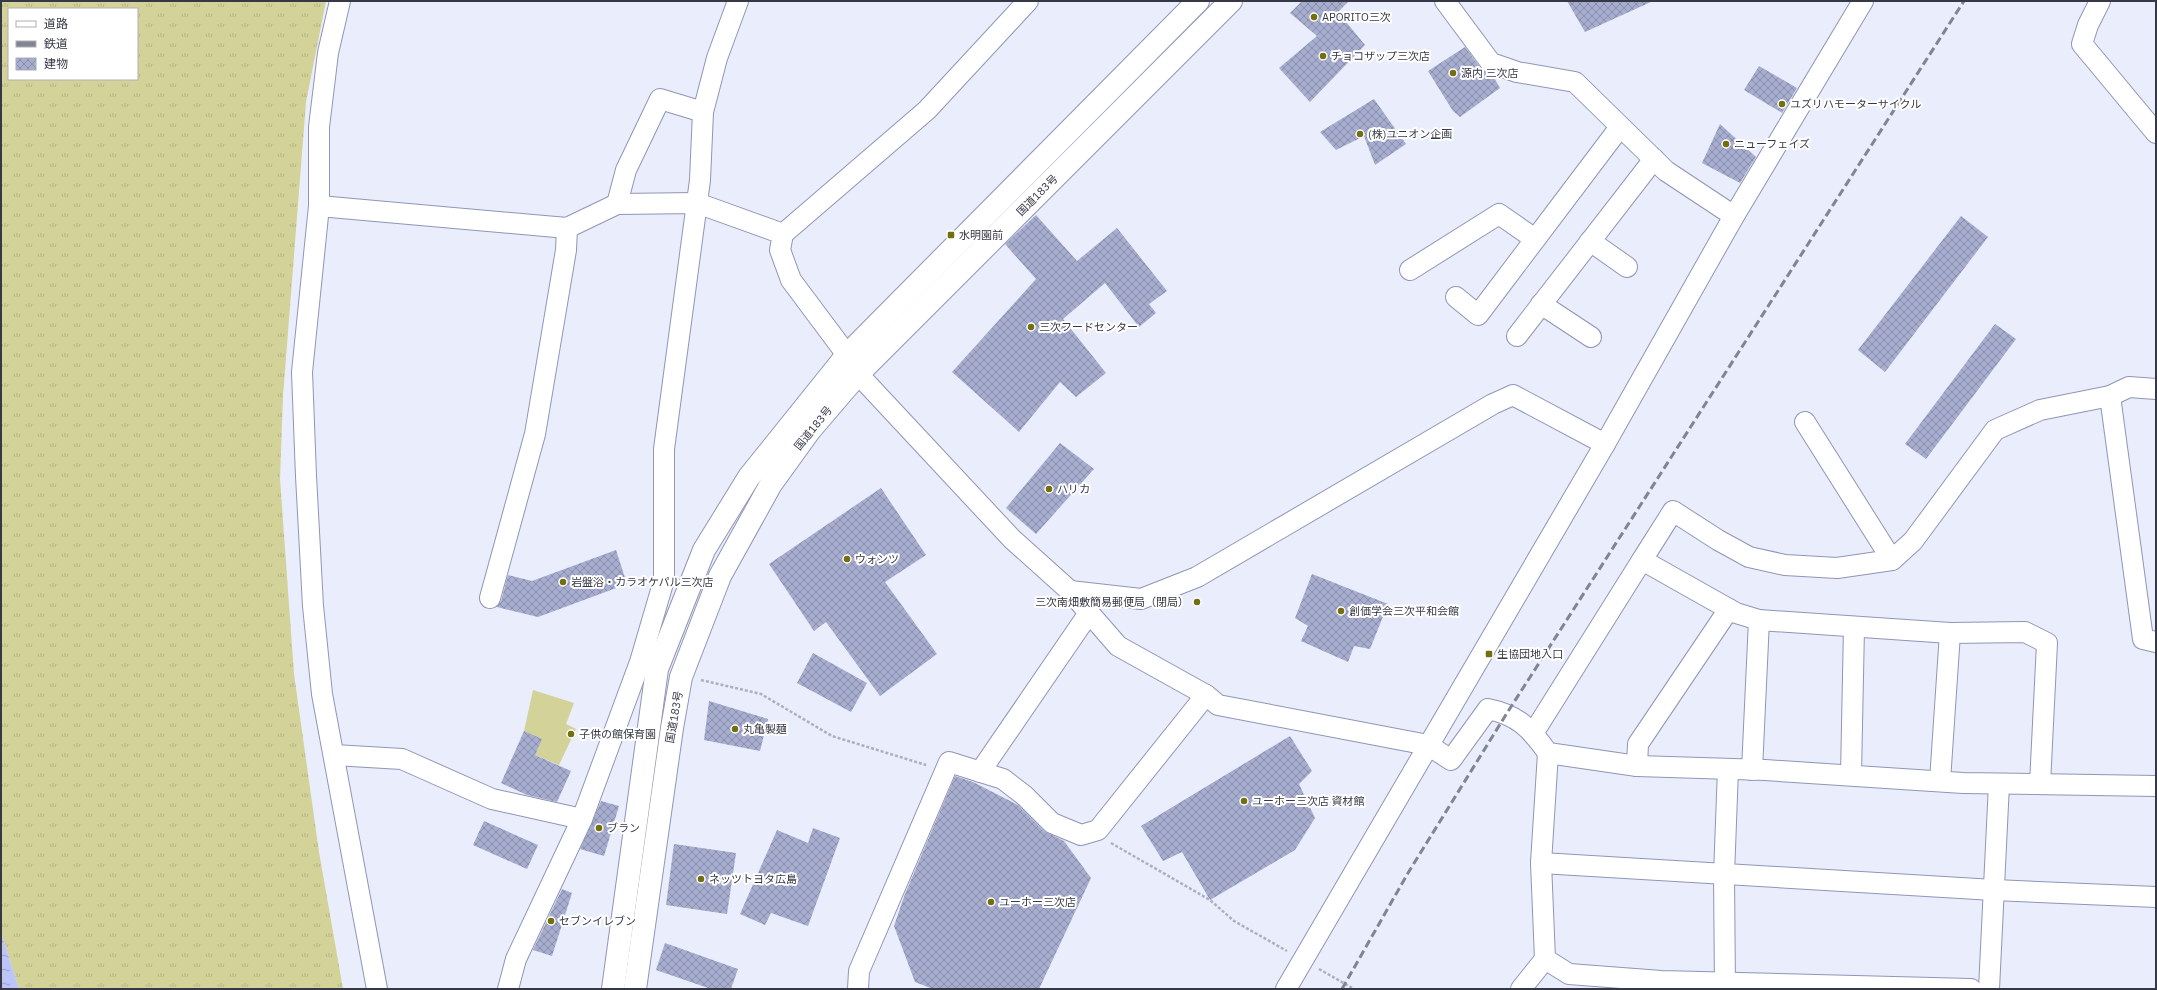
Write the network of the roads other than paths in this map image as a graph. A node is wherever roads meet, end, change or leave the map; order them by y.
1 (340, 1) edge
2 (738, 1) edge
3 (1028, 1) edge
4 (1198, 1) edge
5 (1231, 1) edge
6 (1444, 1) edge
7 (1863, 1) edge
8 (2100, 1) edge
9 (703, 112) junction
10 (1620, 127) junction
11 (2156, 133) edge
12 (1654, 159) junction
13 (697, 203) junction
14 (617, 204) junction
15 (319, 206) junction
16 (1734, 216) junction
17 (567, 228) junction
18 (783, 234) junction
19 (1535, 239) junction
20 (1590, 241) junction
21 (1626, 267) dead end
22 (1410, 270) dead end
23 (1456, 296) dead end
24 (1541, 304) junction
25 (1517, 336) dead end
26 (1591, 337) dead end
27 (847, 355) junction
28 (858, 374) junction
29 (2156, 389) edge
30 (2110, 396) junction
31 (1805, 422) dead end
32 (1604, 444) junction
33 (1642, 560) junction
34 (1892, 560) junction
35 (1070, 590) junction
36 (490, 598) dead end
37 (1729, 609) junction
38 (1089, 613) junction
39 (1759, 620) junction
40 (1854, 627) junction
41 (1950, 633) junction
42 (2156, 642) edge
43 (648, 666) junction
44 (681, 677) junction
45 (1206, 696) junction
46 (1534, 732) junction
47 (1428, 745) junction
48 (1548, 753) junction
49 (334, 755) junction
50 (1637, 766) junction
51 (1728, 769) junction
52 (1752, 770) junction
53 (980, 772) junction
54 (1851, 775) junction
55 (1940, 781) junction
56 (1999, 784) junction
57 (2040, 784) junction
58 (2156, 786) edge
59 (582, 819) junction
60 (1541, 863) junction
61 (1724, 875) junction
62 (1994, 890) junction
63 (2156, 897) edge
64 (1544, 959) junction
65 (1661, 985) edge
66 (1725, 986) edge
67 (377, 989) edge
68 (508, 989) edge
69 (613, 989) edge
70 (635, 989) edge
71 (858, 989) edge
72 (1286, 989) edge
73 (1521, 989) edge
74 (1971, 989) edge
75 (1989, 989) edge

1 - 15 street
2 - 9 street
3 - 18 street
4 - 27 highway, 国道183号
5 - 28 highway, 国道183号
6 - 10 street
7 - 16 street
8 - 11 street
9 - 13 street
9 - 14 street
10 - 12 street
10 - 19 street
12 - 16 street
12 - 20 street
13 - 14 street
13 - 18 street
13 - 43 street
14 - 17 street
15 - 17 street
15 - 49 street
16 - 32 street
17 - 36 street
18 - 27 street
19 - 22 street
19 - 23 street
20 - 21 street
20 - 24 street
24 - 25 street
24 - 26 street
27 - 28 street
27 - 43 highway, 国道183号
28 - 35 street
28 - 44 highway, 国道183号
29 - 30 street
30 - 34 street
30 - 42 street
31 - 34 street
32 - 35 street
32 - 47 street
33 - 34 street
33 - 37 street
33 - 46 street
35 - 38 street
37 - 39 street
37 - 50 street
38 - 45 street
38 - 53 street
39 - 40 street
39 - 52 street
40 - 41 street
40 - 54 street
41 - 55 street
41 - 57 street
43 - 44 street
43 - 59 street
43 - 69 highway, 国道183号
44 - 70 highway, 国道183号
45 - 47 street
45 - 53 street
46 - 47 street
46 - 48 street
47 - 72 street
48 - 50 street
48 - 60 street
49 - 59 street
49 - 67 street
50 - 51 street
51 - 52 street
51 - 61 street
52 - 54 street
53 - 71 street
54 - 55 street
55 - 56 street
56 - 57 street
56 - 62 street
57 - 58 street
59 - 68 street
60 - 61 street
60 - 64 street
61 - 62 street
61 - 66 street
62 - 63 street
62 - 75 street
64 - 65 street
64 - 73 street
65 - 66 street
66 - 74 street

